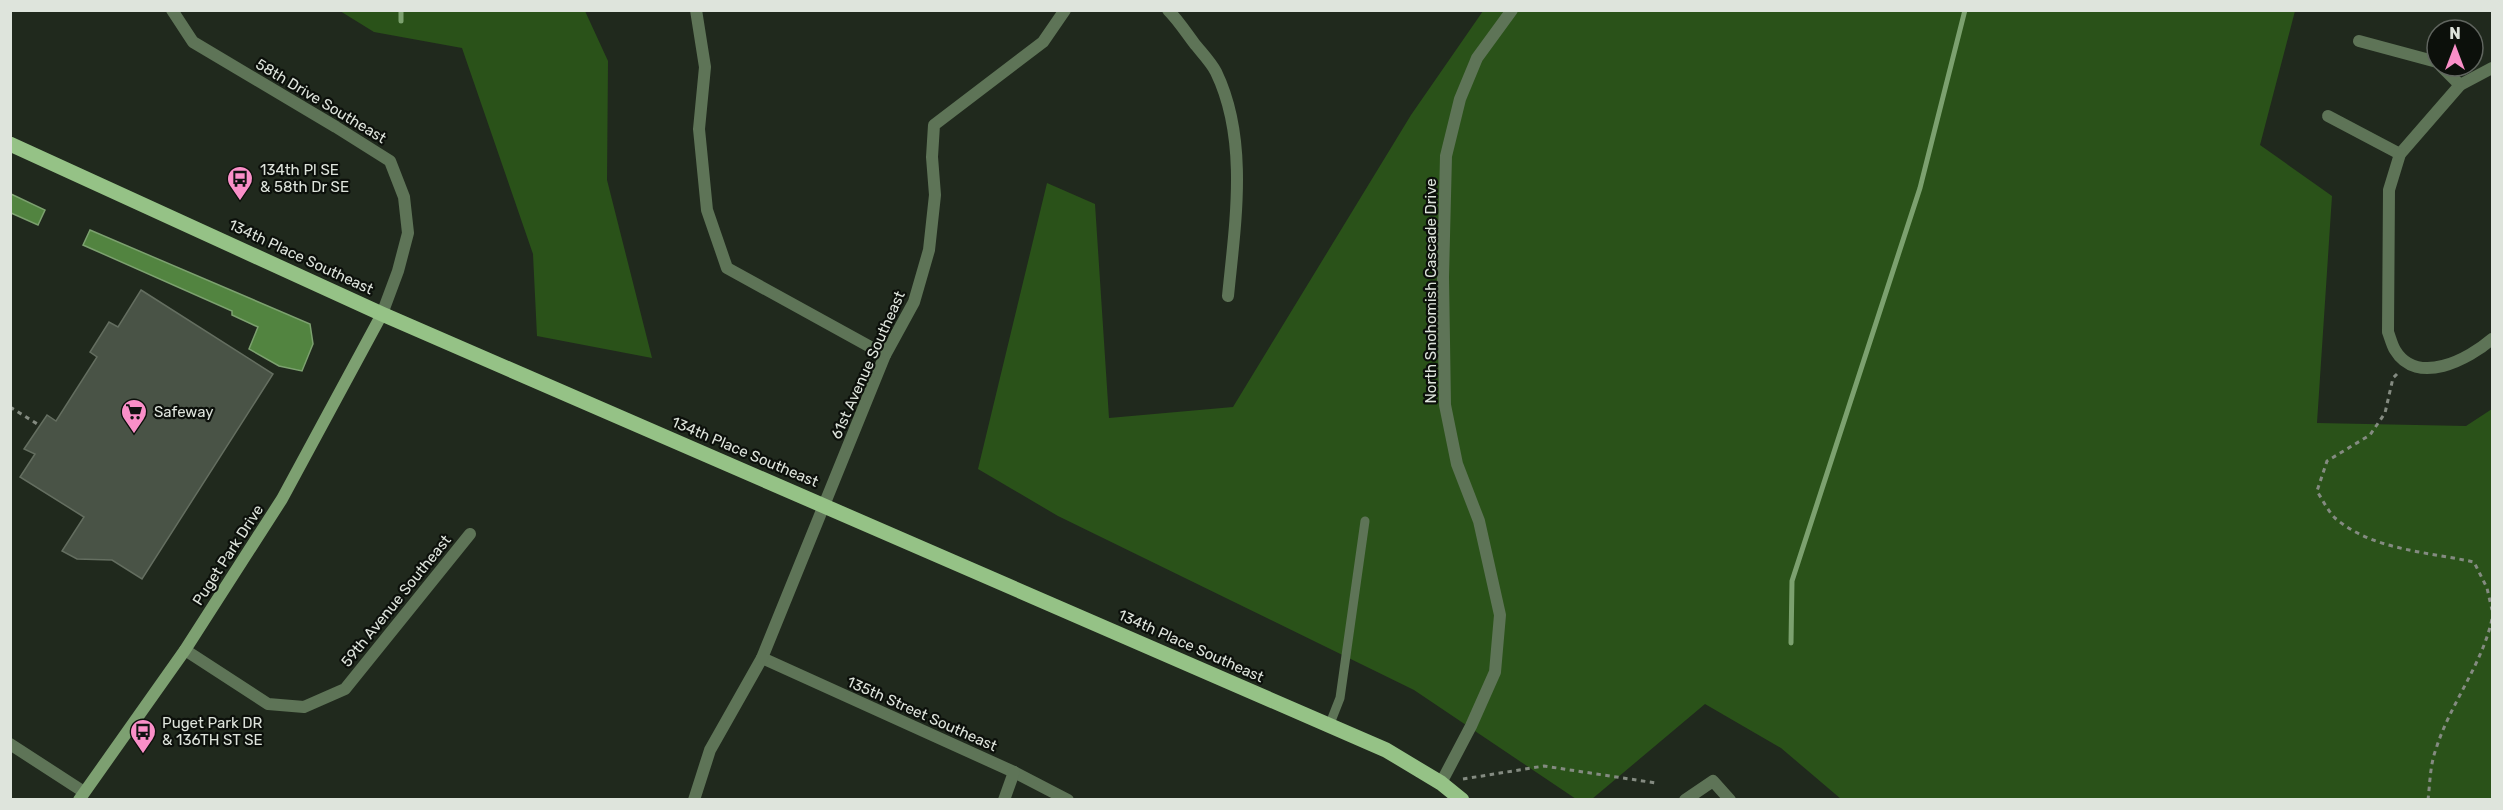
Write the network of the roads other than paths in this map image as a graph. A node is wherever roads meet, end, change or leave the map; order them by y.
1 (172, 10) edge
2 (696, 10) edge
3 (1065, 10) edge
4 (1168, 10) edge
5 (1512, 10) edge
6 (2359, 41) dead end
7 (2425, 59) edge
8 (2493, 68) edge
9 (2453, 78) edge
10 (2460, 85) junction
11 (2328, 116) dead end
12 (10, 144) edge
13 (2400, 154) junction
14 (1228, 296) dead end
15 (382, 314) junction
16 (2493, 339) edge
17 (885, 356) junction
18 (824, 506) junction
19 (1365, 521) dead end
20 (470, 534) dead end
21 (185, 650) junction
22 (762, 658) junction
23 (1329, 726) junction
24 (10, 744) edge
25 (1014, 772) junction
26 (1441, 783) junction
27 (81, 796) edge
28 (694, 800) edge
29 (1004, 800) edge
30 (1068, 800) edge
31 (1462, 800) edge
32 (1685, 800) edge
33 (1730, 800) edge

1 - 15 street, 58th Drive Southeast
2 - 17 street
3 - 17 street, 61st Avenue Southeast
4 - 14 street
5 - 26 street, North Snohomish Cascade Drive
6 - 7 street
8 - 10 street
9 - 10 street
10 - 13 street
11 - 13 street
12 - 15 main road, 134th Place Southeast
13 - 16 street
15 - 18 main road, 134th Place Southeast
15 - 21 street, Puget Park Drive
17 - 18 street, 61st Avenue Southeast
18 - 22 street, 61st Avenue Southeast
18 - 23 main road, 134th Place Southeast
19 - 23 lane
20 - 21 street, 59th Avenue Southeast
21 - 27 street, Puget Park Drive
22 - 25 street, 135th Street Southeast
22 - 28 street, 61st Avenue Southeast
23 - 26 main road, 134th Place Southeast
24 - 27 street
25 - 29 street
25 - 30 street, 135th Street Southeast
26 - 31 main road, 134th Place Southeast
32 - 33 street

